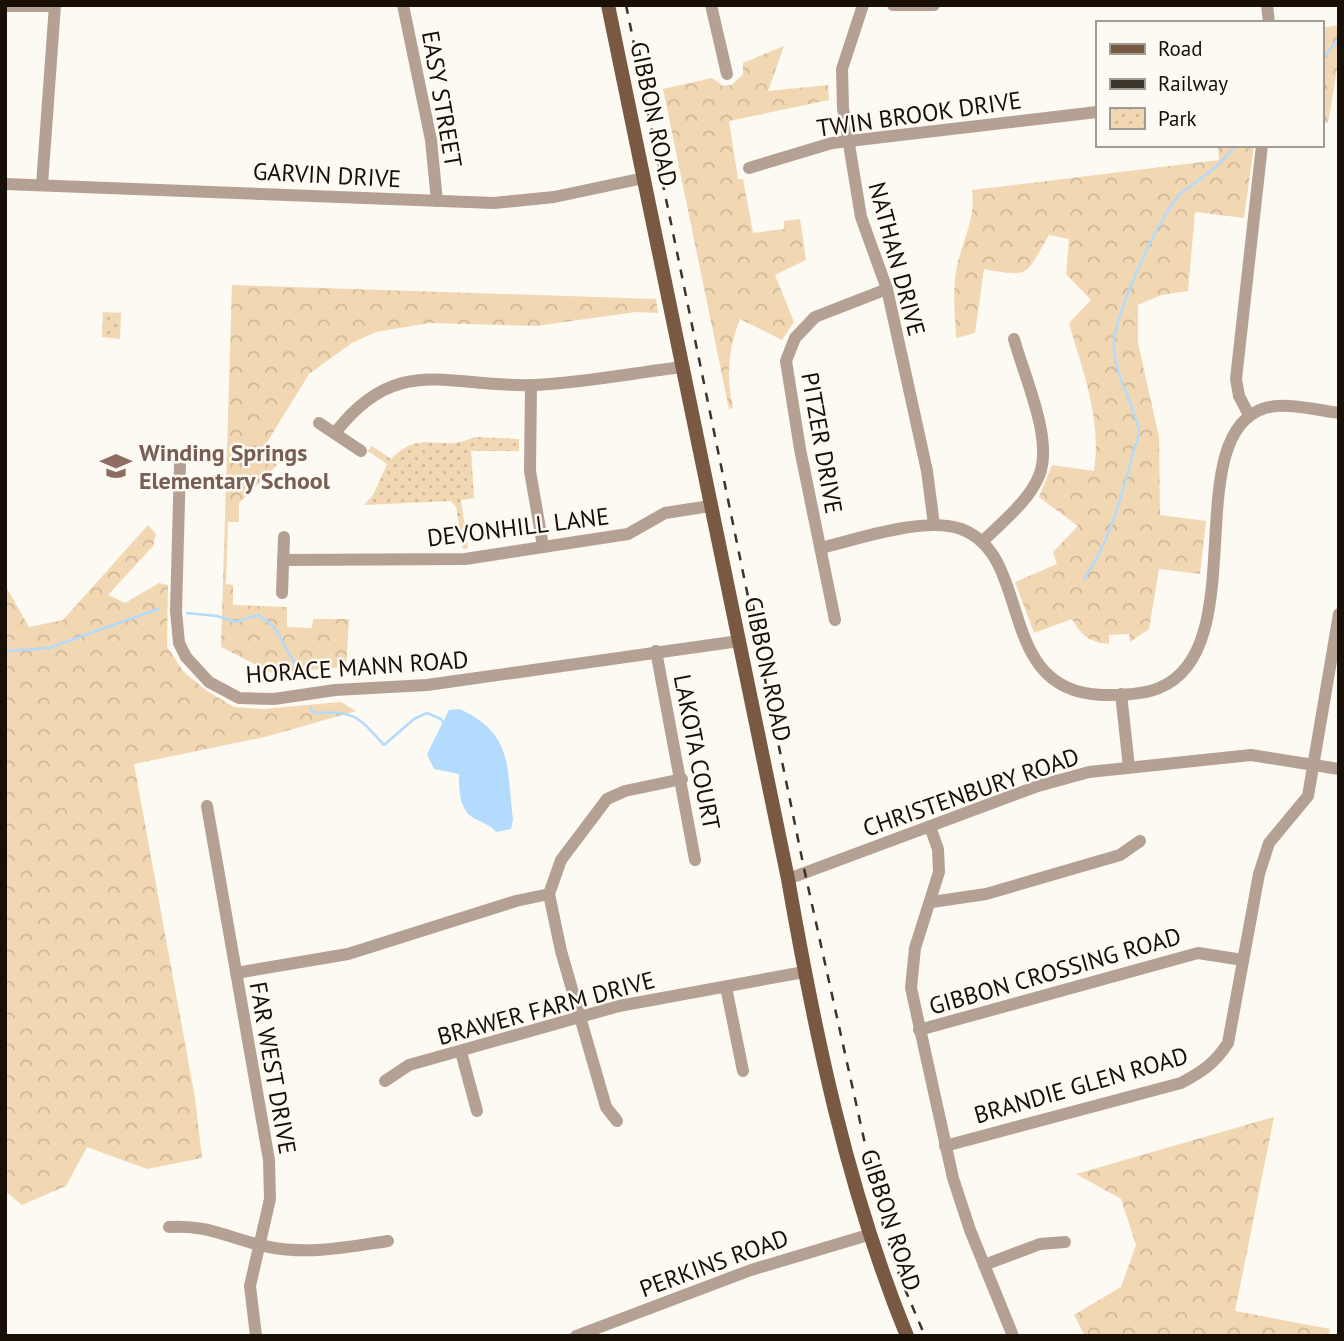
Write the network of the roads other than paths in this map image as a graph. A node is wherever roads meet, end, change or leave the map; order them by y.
1 (403, 5) edge
2 (608, 5) edge
3 (711, 5) edge
4 (863, 5) edge
5 (893, 5) edge
6 (934, 5) edge
7 (5, 6) edge
8 (54, 6) edge
9 (727, 74) dead end
10 (1096, 113) edge
11 (849, 141) junction
12 (1262, 147) edge
13 (749, 168) dead end
14 (644, 178) junction
15 (5, 184) edge
16 (42, 185) junction
17 (437, 201) junction
18 (887, 289) junction
19 (1014, 339) dead end
20 (682, 367) junction
21 (531, 385) junction
22 (1339, 412) edge
23 (1249, 415) junction
24 (319, 423) dead end
25 (335, 433) junction
26 (361, 451) dead end
27 (180, 464) dead end
28 (710, 506) junction
29 (934, 524) junction
30 (284, 537) dead end
31 (982, 542) junction
32 (543, 546) junction
33 (821, 548) junction
34 (283, 561) junction
35 (282, 593) dead end
36 (1339, 614) edge
37 (835, 620) dead end
38 (738, 641) junction
39 (656, 651) junction
40 (1121, 694) junction
41 (1315, 763) junction
42 (1129, 767) junction
43 (1339, 769) edge
44 (682, 779) junction
45 (207, 806) dead end
46 (930, 828) junction
47 (1140, 841) dead end
48 (695, 860) dead end
49 (788, 879) junction
50 (549, 894) junction
51 (932, 902) junction
52 (1243, 960) junction
53 (804, 972) junction
54 (236, 973) junction
55 (726, 987) junction
56 (582, 1016) junction
57 (919, 1030) junction
58 (461, 1052) junction
59 (743, 1071) dead end
60 (385, 1081) dead end
61 (477, 1111) dead end
62 (617, 1121) dead end
63 (944, 1146) junction
64 (169, 1227) dead end
65 (868, 1235) junction
66 (388, 1241) dead end
67 (1065, 1242) dead end
68 (259, 1244) junction
69 (984, 1265) junction
70 (256, 1336) edge
71 (576, 1336) edge
72 (907, 1336) edge
73 (1013, 1336) edge

1 - 17 street, EASY STREET
2 - 14 main road, GIBBON ROAD
3 - 9 street
4 - 11 street, NATHAN DRIVE
5 - 6 street
7 - 8 street
8 - 16 street
10 - 11 street, TWIN BROOK DRIVE
11 - 13 street, TWIN BROOK DRIVE
11 - 18 street, NATHAN DRIVE
12 - 23 street
14 - 17 street, GARVIN DRIVE
14 - 20 main road, GIBBON ROAD
15 - 16 street, GARVIN DRIVE
16 - 17 street, GARVIN DRIVE
18 - 29 street, NATHAN DRIVE
18 - 33 street, PITZER DRIVE
19 - 31 street
20 - 21 street
20 - 28 main road, GIBBON ROAD
21 - 25 street
21 - 32 street
22 - 23 street
23 - 40 street
24 - 25 street
25 - 26 street
27 - 39 street, HORACE MANN ROAD
28 - 32 street, DEVONHILL LANE
28 - 38 main road, GIBBON ROAD
29 - 31 street
29 - 33 street
30 - 34 street
31 - 40 street
32 - 34 street, DEVONHILL LANE
33 - 37 street, PITZER DRIVE
34 - 35 street
36 - 41 street, BRANDIE GLEN ROAD
38 - 39 street, HORACE MANN ROAD
38 - 49 main road, GIBBON ROAD
39 - 44 street, LAKOTA COURT
40 - 42 street
41 - 42 street, CHRISTENBURY ROAD
41 - 43 street, CHRISTENBURY ROAD
41 - 52 street, BRANDIE GLEN ROAD
42 - 46 street, CHRISTENBURY ROAD
44 - 48 street, LAKOTA COURT
44 - 50 street
45 - 54 street, FAR WEST DRIVE
46 - 49 street, CHRISTENBURY ROAD
46 - 51 street
47 - 51 street
49 - 53 main road, GIBBON ROAD
50 - 54 street
50 - 56 street
51 - 57 street
52 - 57 street, GIBBON CROSSING ROAD
52 - 63 street, BRANDIE GLEN ROAD
53 - 55 street, BRAWER FARM DRIVE
53 - 65 main road, GIBBON ROAD
54 - 68 street, FAR WEST DRIVE
55 - 56 street, BRAWER FARM DRIVE
55 - 59 street
56 - 58 street, BRAWER FARM DRIVE
56 - 62 street
57 - 63 street
58 - 60 street, BRAWER FARM DRIVE
58 - 61 street
63 - 69 street
64 - 68 street
65 - 71 street, PERKINS ROAD
65 - 72 main road, GIBBON ROAD
66 - 68 street
67 - 69 street
68 - 70 street, FAR WEST DRIVE
69 - 73 street

